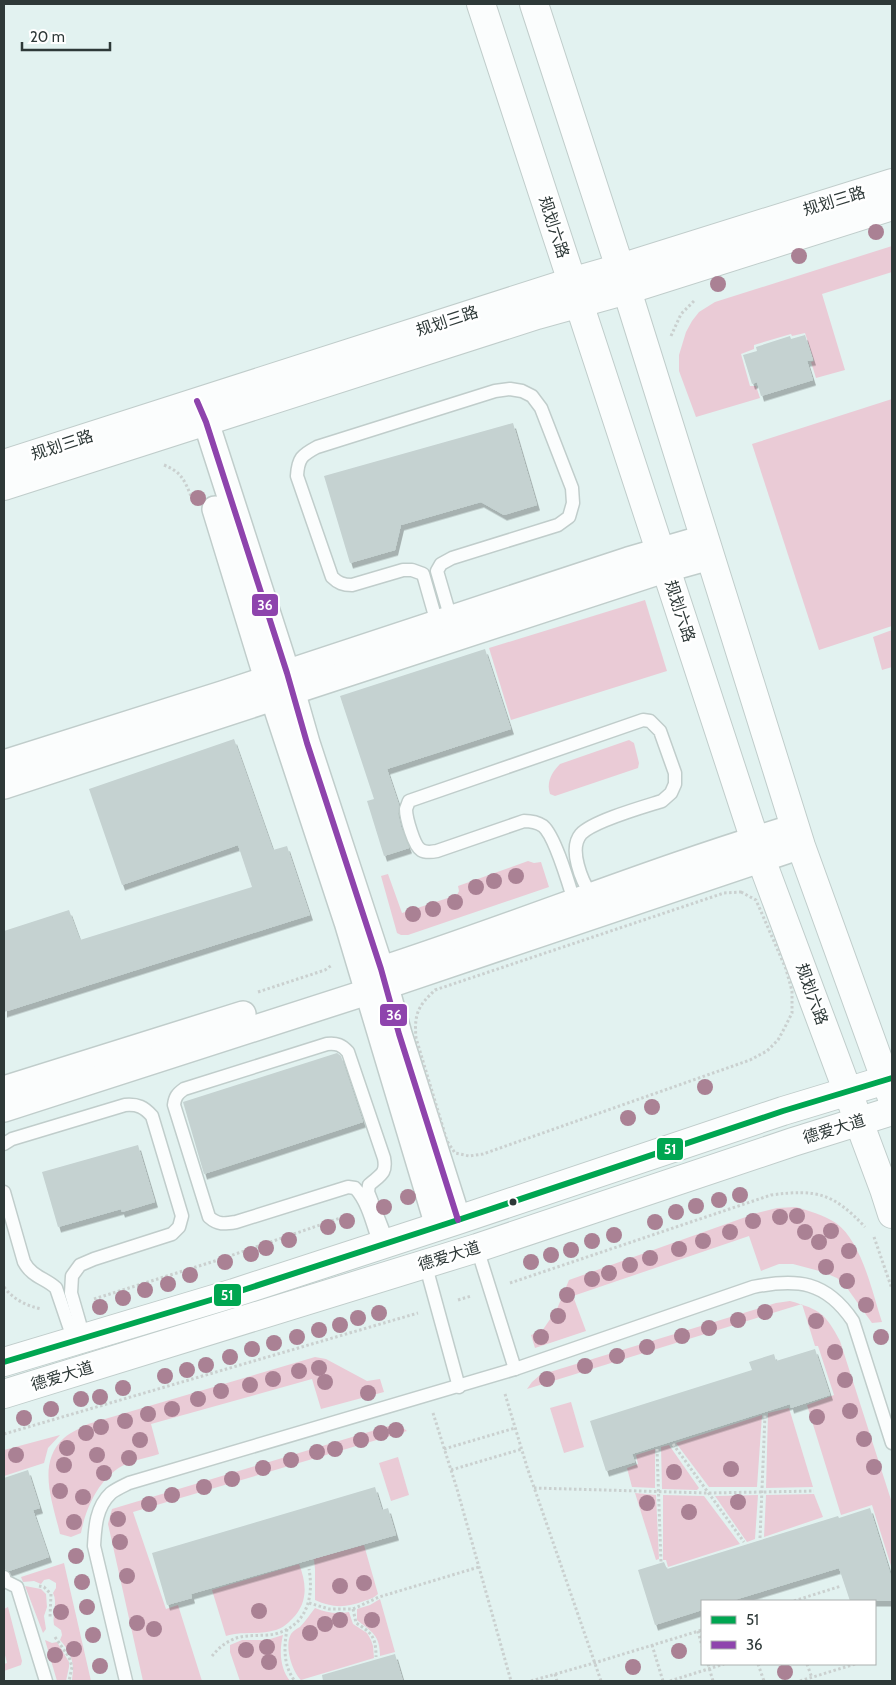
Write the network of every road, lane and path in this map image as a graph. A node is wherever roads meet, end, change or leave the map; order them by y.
1 (481, 4) edge
2 (534, 4) edge
3 (892, 182) edge
4 (892, 206) edge
5 (623, 279) junction
6 (575, 293) junction
7 (702, 295) dead end
8 (668, 344) dead end
9 (193, 414) junction
10 (154, 463) dead end
11 (4, 464) edge
12 (4, 486) edge
13 (193, 504) dead end
14 (707, 548) junction
15 (663, 560) junction
16 (444, 621) junction
17 (280, 686) junction
18 (4, 763) edge
19 (4, 786) edge
20 (798, 836) junction
21 (758, 849) junction
22 (582, 898) junction
23 (335, 959) dead end
24 (786, 969) joint
25 (375, 980) junction
26 (257, 992) dead end
27 (890, 1086) edge
28 (4, 1089) edge
29 (848, 1092) junction
30 (4, 1110) edge
31 (892, 1111) edge
32 (859, 1122) junction
33 (4, 1144) edge
34 (4, 1192) edge
35 (368, 1208) junction
36 (892, 1214) edge
37 (448, 1223) junction
38 (384, 1244) junction
39 (477, 1248) junction
40 (425, 1263) junction
41 (4, 1287) edge
42 (69, 1307) junction
43 (79, 1339) junction
44 (5, 1357) edge
45 (515, 1369) junction
46 (498, 1374) junction
47 (459, 1386) junction
48 (4, 1394) edge
49 (427, 1396) junction
50 (765, 1415) dead end
51 (515, 1428) junction
52 (892, 1442) edge
53 (673, 1444) dead end
54 (444, 1449) junction
55 (522, 1449) junction
56 (657, 1449) dead end
57 (451, 1470) junction
58 (534, 1488) junction
59 (814, 1490) dead end
60 (659, 1492) junction
61 (762, 1492) junction
62 (708, 1493) junction
63 (760, 1538) dead end
64 (744, 1542) dead end
65 (661, 1562) dead end
66 (479, 1566) junction
67 (309, 1569) dead end
68 (4, 1577) edge
69 (842, 1586) dead end
70 (797, 1600) edge
71 (309, 1603) junction
72 (353, 1609) junction
73 (287, 1629) junction
74 (701, 1630) edge
75 (698, 1631) junction
76 (701, 1642) edge
77 (652, 1646) junction
78 (212, 1656) dead end
79 (376, 1656) dead end
80 (594, 1663) junction
81 (708, 1665) edge
82 (721, 1665) edge
83 (758, 1665) edge
84 (808, 1665) edge
85 (852, 1665) edge
86 (709, 1669) junction
87 (555, 1674) junction
88 (812, 1678) junction
89 (294, 1680) dead end
90 (46, 1681) edge
91 (126, 1681) edge
92 (511, 1681) edge
93 (531, 1681) edge
94 (557, 1681) edge
95 (601, 1681) edge
96 (663, 1681) edge
97 (670, 1681) edge
98 (713, 1681) edge
99 (764, 1681) edge
100 (800, 1681) edge

1 - 6 main road, 规划六路
2 - 5 main road
3 - 5 main road, 规划三路
4 - 5 main road, 规划三路
5 - 6 main road, 规划三路
5 - 14 main road
6 - 9 main road, 规划三路
6 - 15 main road, 规划六路
7 - 8 path
9 - 11 main road, 规划三路
9 - 12 main road, 规划三路
9 - 17 street
10 - 13 path
14 - 15 street
14 - 20 main road
15 - 16 street
15 - 17 street
15 - 21 main road, 规划六路
16 - 16 lane
16 - 17 street
17 - 18 street
17 - 19 street
17 - 25 street
20 - 21 street
20 - 27 main road
21 - 22 street
21 - 25 street
21 - 29 main road, 规划六路
22 - 22 lane
22 - 25 street
23 - 26 path
24 - 24 path
25 - 28 street
25 - 30 street
25 - 37 street
27 - 29 main road, 德爱大道
29 - 32 main road, 规划六路
29 - 37 main road, 德爱大道
31 - 32 main road, 德爱大道
32 - 36 main road, 规划六路
32 - 39 main road, 德爱大道
33 - 42 lane
34 - 42 lane
35 - 38 lane
35 - 38 lane
35 - 42 path
37 - 38 main road, 德爱大道
38 - 43 main road, 德爱大道
39 - 40 main road, 德爱大道
39 - 45 lane
40 - 47 lane
40 - 48 main road, 德爱大道
41 - 42 path
42 - 43 lane
43 - 44 main road, 德爱大道
45 - 46 lane
45 - 52 lane
46 - 47 lane
46 - 51 path
47 - 49 lane
49 - 54 path
49 - 91 lane
50 - 61 path
51 - 54 path
51 - 55 path
53 - 62 path
54 - 57 path
55 - 57 path
55 - 58 path
56 - 60 path
57 - 66 path
58 - 60 path
58 - 80 path
59 - 61 path
60 - 62 path
60 - 65 path
61 - 62 path
61 - 63 path
62 - 64 path
66 - 72 path
66 - 92 path
67 - 71 path
68 - 90 lane
69 - 70 path
71 - 72 path
71 - 73 path
72 - 79 path
73 - 78 path
73 - 89 path
74 - 75 path
75 - 76 path
75 - 77 path
77 - 80 path
77 - 96 path
80 - 87 path
80 - 95 path
81 - 86 path
82 - 86 path
83 - 99 path
84 - 88 path
85 - 88 path
86 - 97 path
86 - 98 path
87 - 93 path
87 - 94 path
88 - 100 path

